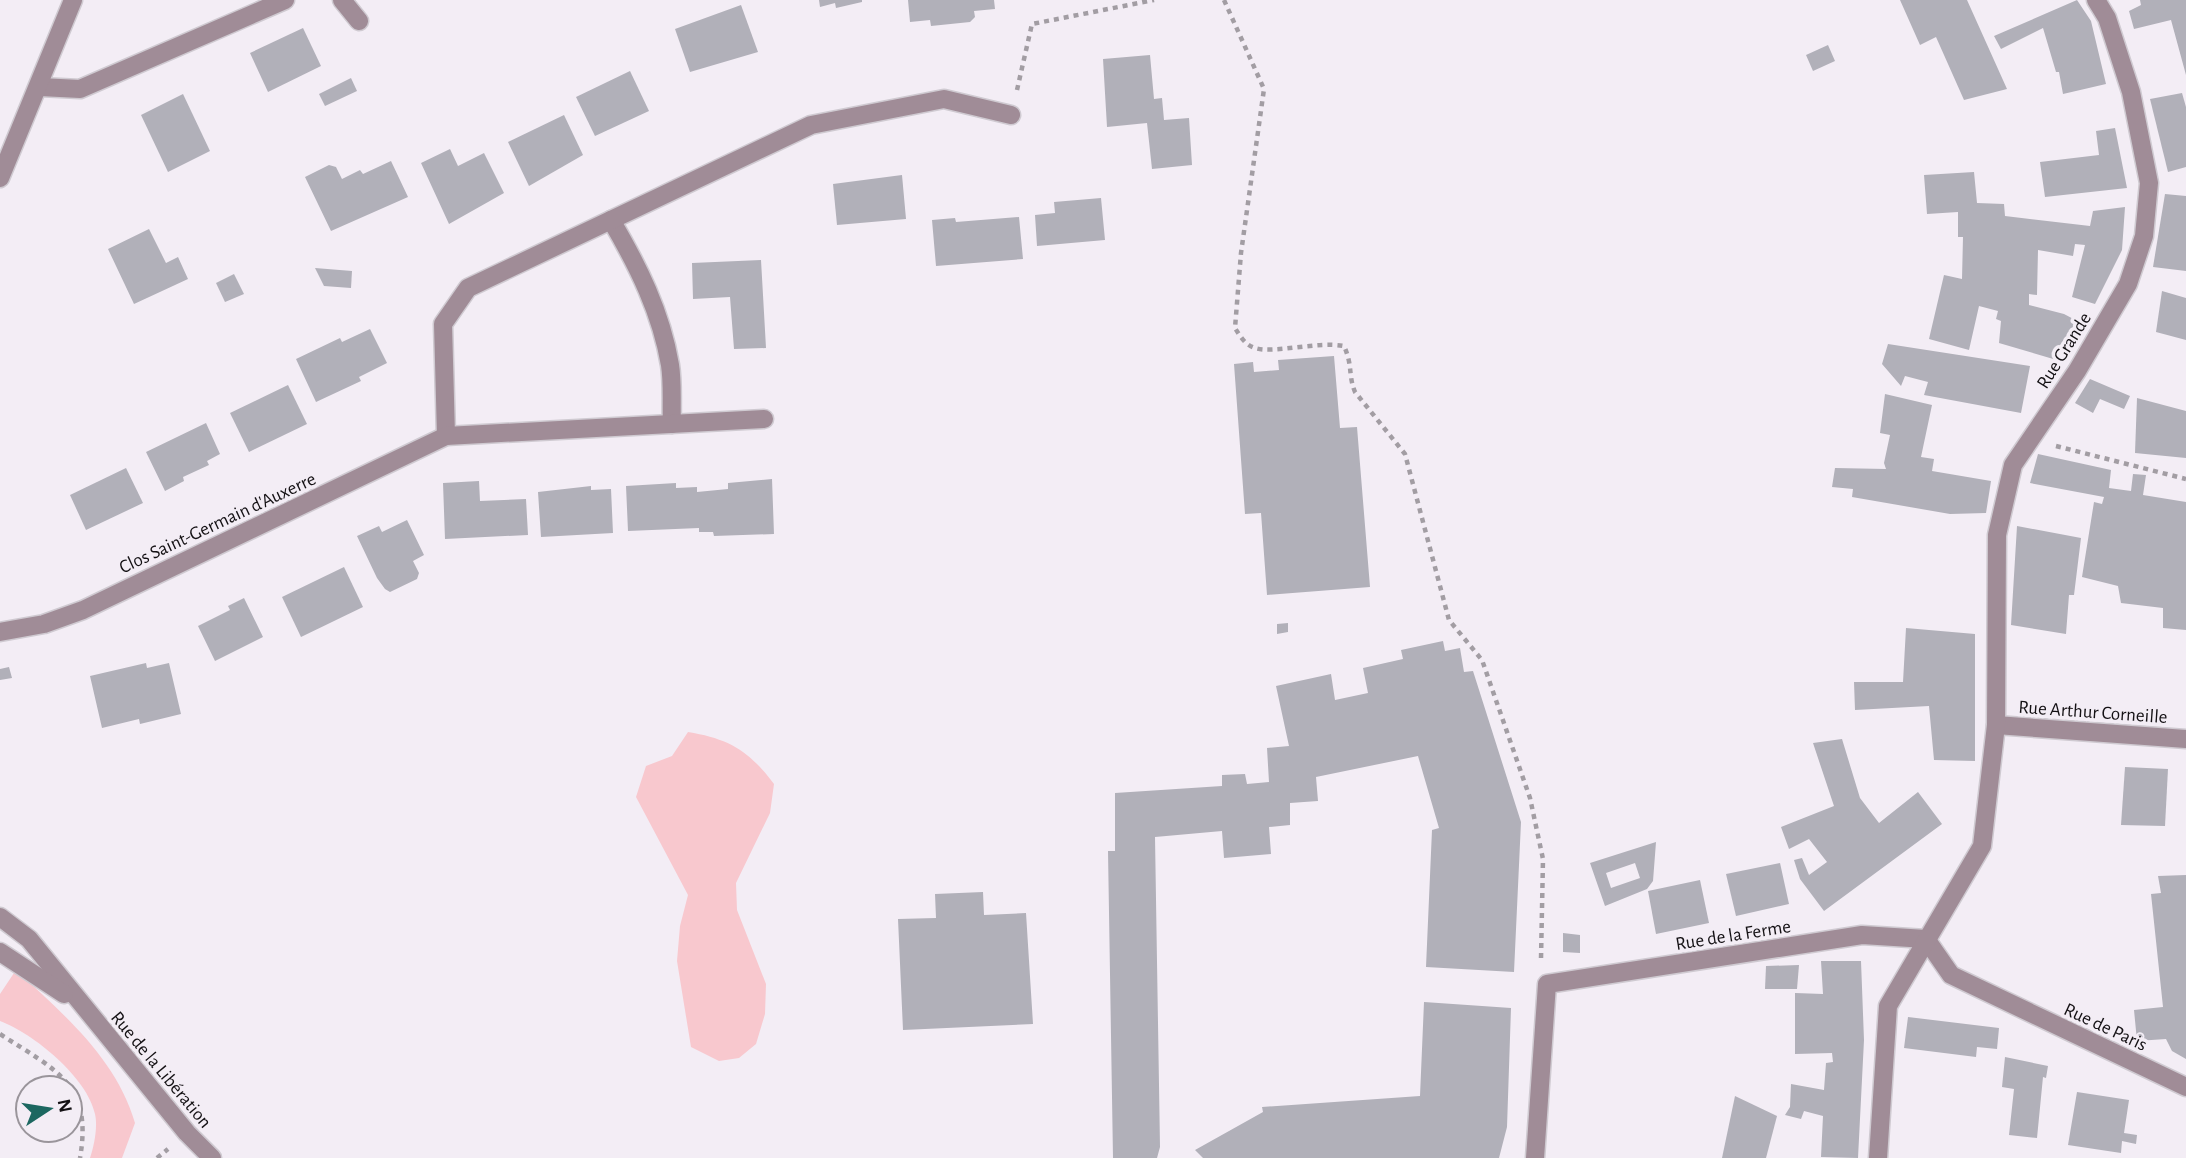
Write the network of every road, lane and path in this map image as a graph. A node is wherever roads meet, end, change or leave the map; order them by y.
1 (73, 0) edge
2 (285, 0) edge
3 (342, 0) edge
4 (1154, 0) edge
5 (1224, 0) edge
6 (2096, 0) edge
7 (359, 21) dead end
8 (40, 87) junction
9 (1011, 115) joint
10 (0, 178) edge
11 (611, 220) junction
12 (764, 419) dead end
13 (672, 424) junction
14 (446, 436) junction
15 (2031, 440) junction
16 (2186, 479) edge
17 (0, 632) edge
18 (1996, 725) junction
19 (2186, 739) edge
20 (0, 917) edge
21 (1926, 939) junction
22 (0, 951) edge
23 (1547, 984) junction
24 (82, 1007) junction
25 (0, 1034) edge
26 (2186, 1087) edge
27 (80, 1158) edge
28 (212, 1158) edge
29 (1535, 1158) edge
30 (1878, 1158) edge

1 - 8 street
2 - 8 street
3 - 7 street
4 - 9 path
5 - 23 path
6 - 15 street, Rue Grande
8 - 10 street
9 - 11 street
11 - 13 street
11 - 14 street
12 - 13 street, Clos Saint-Germain d'Auxerre
13 - 14 street, Clos Saint-Germain d'Auxerre
14 - 17 street, Clos Saint-Germain d'Auxerre
15 - 16 path
15 - 18 street, Rue Grande
18 - 19 street, Rue Arthur Corneille
18 - 21 street, Rue Grande
20 - 24 street
21 - 23 street, Rue de la Ferme
21 - 26 street, Rue de Paris
21 - 30 street, Rue Grande
22 - 24 street
23 - 29 street
24 - 28 street, Rue de la Libération
25 - 27 path

